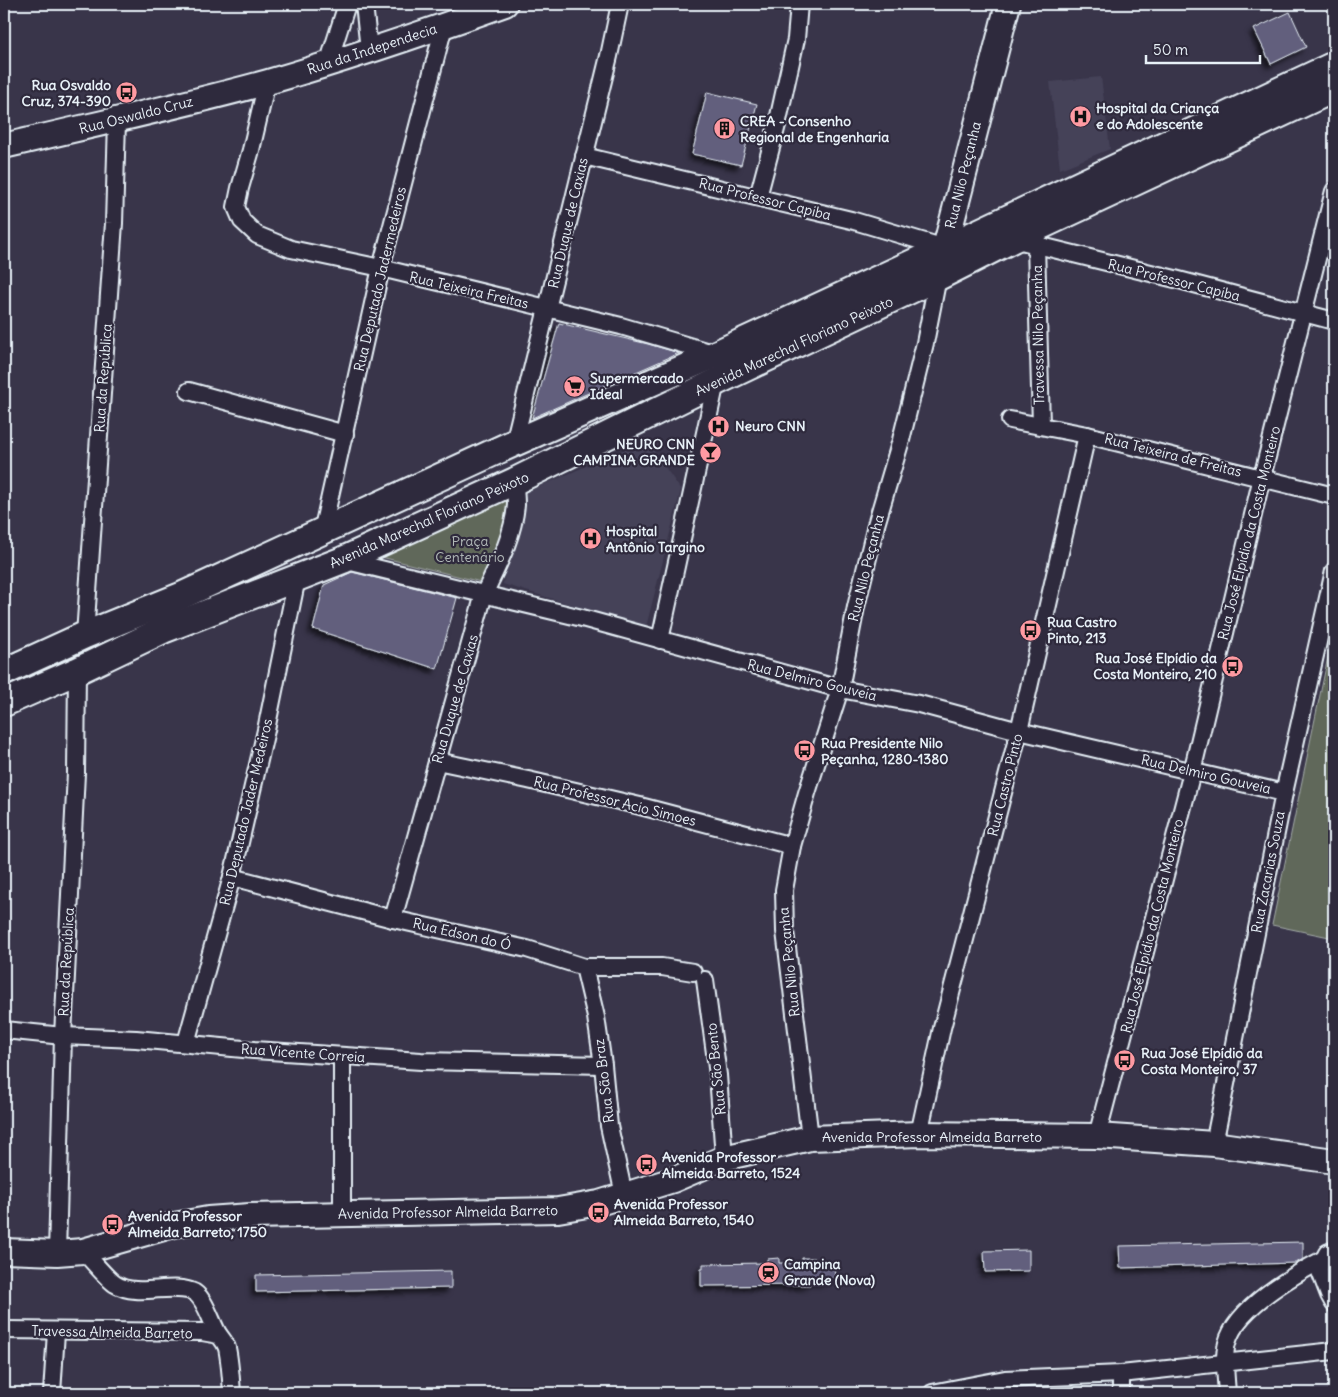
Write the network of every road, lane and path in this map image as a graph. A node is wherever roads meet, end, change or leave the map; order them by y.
1 (347, 4) edge
2 (364, 4) edge
3 (505, 4) edge
4 (620, 4) edge
5 (799, 4) edge
6 (1008, 4) edge
7 (444, 26) junction
8 (369, 50) junction
9 (328, 64) junction
10 (1334, 65) edge
11 (267, 82) junction
12 (1334, 89) edge
13 (118, 121) junction
14 (4, 146) edge
15 (584, 156) junction
16 (1334, 191) edge
17 (758, 197) junction
18 (1024, 242) junction
19 (945, 248) junction
20 (381, 268) junction
21 (938, 277) junction
22 (548, 308) junction
23 (1304, 314) junction
24 (1334, 321) edge
25 (716, 354) junction
26 (716, 382) junction
27 (189, 391) dead end
28 (1010, 420) dead end
29 (1040, 425) junction
30 (345, 434) junction
31 (1087, 435) junction
32 (514, 443) junction
33 (1262, 477) junction
34 (515, 481) junction
35 (1334, 496) edge
36 (322, 532) junction
37 (343, 560) junction
38 (1334, 571) edge
39 (297, 578) junction
40 (484, 594) junction
41 (85, 635) junction
42 (660, 640) junction
43 (78, 671) junction
44 (4, 672) edge
45 (840, 689) junction
46 (4, 703) edge
47 (1019, 731) junction
48 (437, 762) junction
49 (1192, 772) junction
50 (1284, 792) junction
51 (792, 846) junction
52 (232, 877) junction
53 (393, 919) junction
54 (584, 967) junction
55 (699, 976) joint
56 (4, 1030) edge
57 (63, 1036) junction
58 (186, 1043) junction
59 (342, 1056) junction
60 (603, 1065) junction
61 (919, 1134) junction
62 (1097, 1136) junction
63 (810, 1138) junction
64 (1214, 1144) junction
65 (724, 1158) junction
66 (1334, 1161) edge
67 (624, 1195) junction
68 (342, 1214) junction
69 (4, 1251) edge
70 (83, 1251) junction
71 (57, 1253) junction
72 (1328, 1255) edge
73 (1334, 1304) edge
74 (4, 1330) edge
75 (56, 1332) junction
76 (219, 1335) junction
77 (1334, 1351) edge
78 (1226, 1362) junction
79 (1120, 1374) junction
80 (1005, 1386) edge
81 (52, 1393) edge
82 (232, 1393) edge
83 (932, 1393) edge
84 (1121, 1393) edge
85 (1227, 1393) edge

1 - 9 street
2 - 8 street
3 - 7 main road, Rua da Independecia
4 - 15 street, Rua Duque de Caxias
5 - 17 street
6 - 19 main road, Rua Nilo Peçanha
7 - 8 main road, Rua da Independecia
7 - 20 street, Rua Deputado Jadermedeiros
8 - 9 main road, Rua da Independecia
9 - 11 main road, Rua da Independecia
10 - 19 main road, Avenida Marechal Floriano Peixoto
11 - 13 main road, Rua Oswaldo Cruz
11 - 20 street, Rua Teixeira Freitas
12 - 18 main road, Avenida Marechal Floriano Peixoto
13 - 14 main road, Rua Oswaldo Cruz
13 - 41 street, Rua da República
15 - 17 street, Rua Professor Capiba
15 - 22 street, Rua Duque de Caxias
16 - 23 street, Rua José Elpídio da Costa Monteiro
17 - 19 street, Rua Professor Capiba
18 - 21 main road, Avenida Marechal Floriano Peixoto
18 - 23 street, Rua Professor Capiba
18 - 29 street, Travessa Nilo Peçanha
19 - 21 main road, Rua Nilo Peçanha
19 - 25 main road, Avenida Marechal Floriano Peixoto
20 - 22 street, Rua Teixeira Freitas
20 - 30 street, Rua Deputado Jadermedeiros
21 - 26 main road, Avenida Marechal Floriano Peixoto
21 - 45 street, Rua Nilo Peçanha
22 - 25 street, Rua Teixeira Freitas
22 - 32 street, Rua Duque de Caxias
23 - 24 street, Rua Professor Capiba
23 - 33 street, Rua José Elpídio da Costa Monteiro
25 - 32 main road, Avenida Marechal Floriano Peixoto
26 - 34 main road, Avenida Marechal Floriano Peixoto
26 - 42 street
27 - 30 street
28 - 29 street, Rua Teixeira de Freitas
29 - 31 street, Rua Teixeira de Freitas
30 - 36 street, Rua Deputado Jadermedeiros
31 - 33 street, Rua Teixeira de Freitas
31 - 47 street, Rua Castro Pinto
32 - 36 main road, Avenida Marechal Floriano Peixoto
33 - 35 street, Rua Teixeira de Freitas
33 - 49 street, Rua José Elpídio da Costa Monteiro
34 - 37 main road, Avenida Marechal Floriano Peixoto
34 - 40 street, Rua Duque de Caxias
36 - 41 main road, Avenida Marechal Floriano Peixoto
37 - 39 main road, Avenida Marechal Floriano Peixoto
37 - 40 street, Rua Delmiro Gouveia
38 - 50 street, Rua Zacarias Souza
39 - 43 main road, Avenida Marechal Floriano Peixoto
39 - 52 street, Rua Deputado Jader Medeiros
40 - 42 street, Rua Delmiro Gouveia
40 - 48 street, Rua Duque de Caxias
41 - 44 main road, Avenida Marechal Floriano Peixoto
42 - 45 street, Rua Delmiro Gouveia
43 - 46 main road, Avenida Marechal Floriano Peixoto
43 - 57 street, Rua da República
45 - 47 street, Rua Delmiro Gouveia
45 - 51 street, Rua Nilo Peçanha
47 - 49 street, Rua Delmiro Gouveia
47 - 61 street, Rua Castro Pinto
48 - 51 street, Rua Professor Acio Simoes
48 - 53 street, Rua Duque de Caxias
49 - 50 street, Rua Delmiro Gouveia
49 - 62 street, Rua José Elpídio da Costa Monteiro
50 - 64 street, Rua Zacarias Souza
51 - 63 street, Rua Nilo Peçanha
52 - 53 street, Rua Edson do Ó
52 - 58 street, Rua Deputado Jader Medeiros
53 - 54 street, Rua Edson do Ó
54 - 55 street, Rua Edson do Ó
54 - 60 street, Rua São Braz
55 - 65 street, Rua São Bento
56 - 57 street, Rua Vicente Correia
57 - 58 street, Rua Vicente Correia
57 - 71 street, Rua da República
58 - 59 street, Rua Vicente Correia
59 - 60 street, Rua Vicente Correia
59 - 68 street
60 - 67 street, Rua São Braz
61 - 62 main road, Avenida Professor Almeida Barreto
61 - 63 main road, Avenida Professor Almeida Barreto
62 - 64 main road, Avenida Professor Almeida Barreto
63 - 65 main road, Avenida Professor Almeida Barreto
64 - 66 main road, Avenida Professor Almeida Barreto
65 - 67 main road, Avenida Professor Almeida Barreto
67 - 68 main road, Avenida Professor Almeida Barreto
68 - 70 main road, Avenida Professor Almeida Barreto
69 - 71 main road, Avenida Professor Almeida Barreto
70 - 71 main road, Avenida Professor Almeida Barreto
70 - 76 street
72 - 73 street
72 - 78 street
74 - 75 street, Travessa Almeida Barreto
75 - 76 street, Travessa Almeida Barreto
75 - 81 street
76 - 82 street
77 - 78 street
78 - 79 street
78 - 85 street
79 - 80 street
79 - 84 street
80 - 83 street

